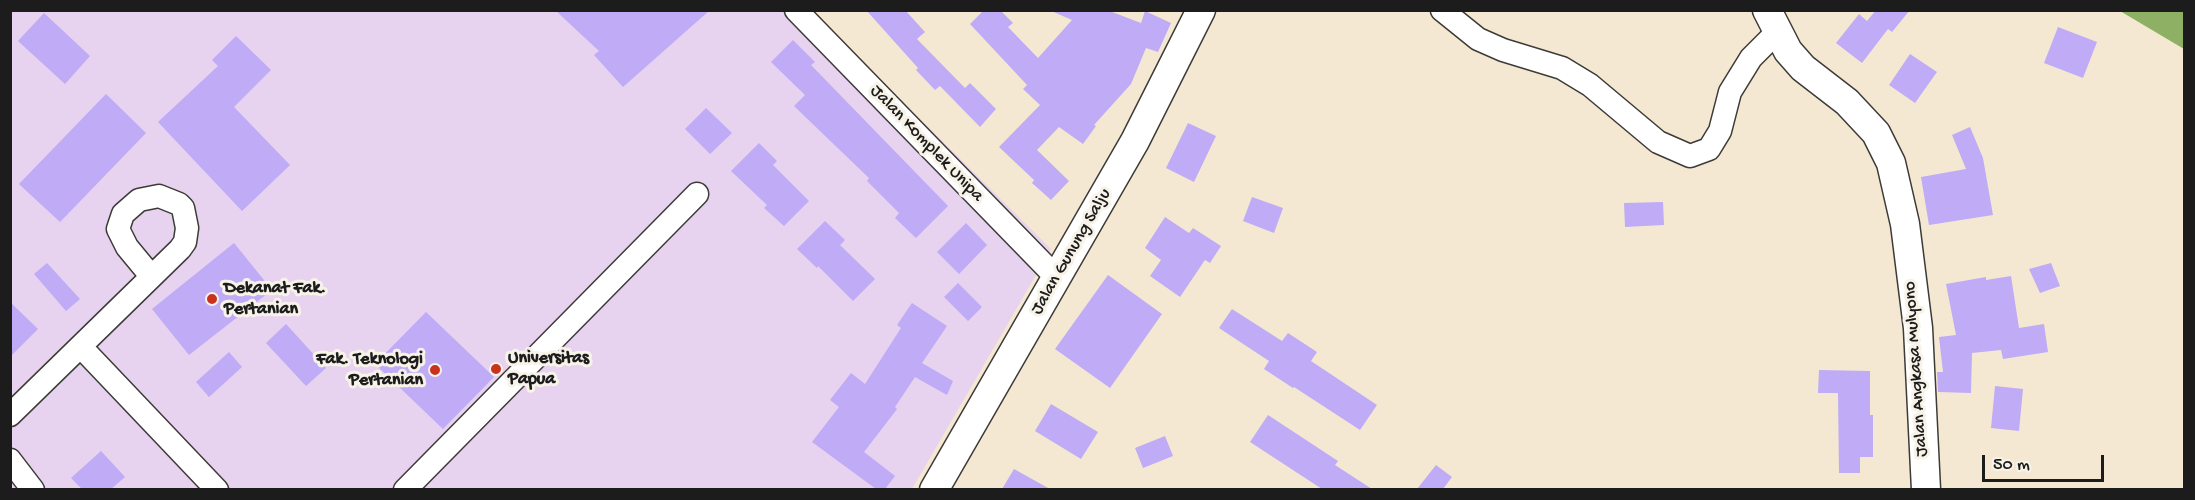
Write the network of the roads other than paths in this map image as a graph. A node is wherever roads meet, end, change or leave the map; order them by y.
1 (796, 10) edge
2 (1202, 10) edge
3 (1442, 10) edge
4 (1772, 21) edge
5 (697, 194) dead end
6 (151, 276) dead end
7 (1057, 278) junction
8 (81, 347) junction
9 (10, 415) edge
10 (10, 460) edge
11 (33, 489) edge
12 (218, 489) edge
13 (405, 489) edge
14 (934, 489) edge
15 (1926, 489) edge

1 - 7 street, Jalan Komplek Unipa
2 - 7 main road, Jalan Gunung Salju
3 - 4 street
4 - 15 main road, Jalan Angkasa Mulyono
5 - 13 street
6 - 8 street
7 - 14 main road, Jalan Gunung Salju
8 - 9 street
8 - 12 street
10 - 11 street

